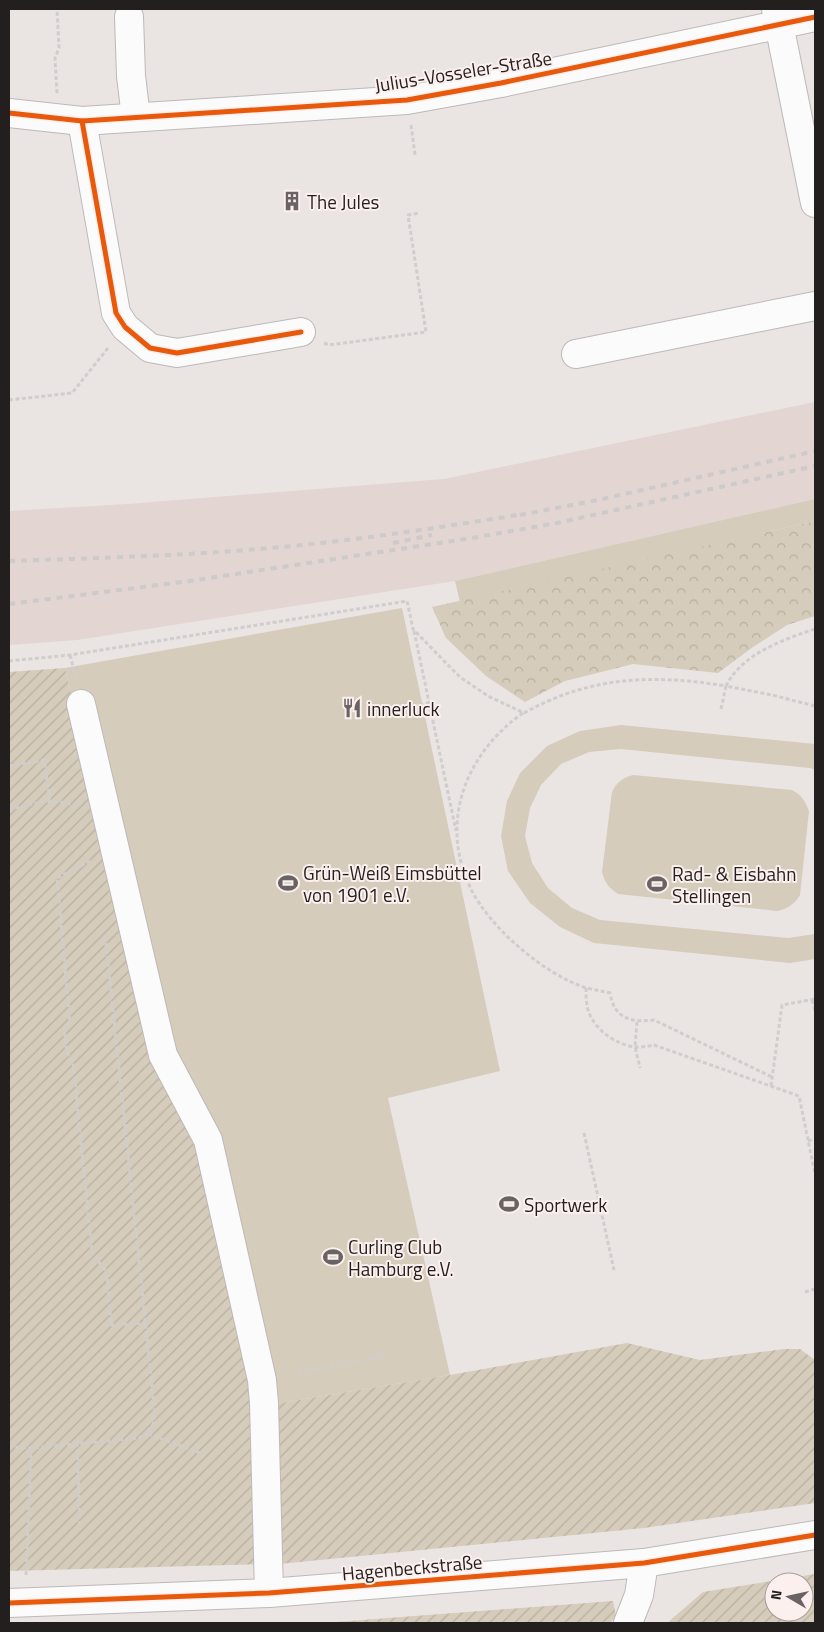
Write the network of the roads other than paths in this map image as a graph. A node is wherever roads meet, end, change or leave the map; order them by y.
1 (129, 17) dead end
2 (778, 17) edge
3 (815, 17) edge
4 (9, 113) edge
5 (136, 117) junction
6 (70, 120) junction
7 (815, 203) edge
8 (815, 306) edge
9 (301, 332) road end
10 (576, 354) dead end
11 (81, 704) dead end
12 (815, 1535) edge
13 (644, 1563) junction
14 (268, 1593) junction
15 (16, 1603) edge
16 (628, 1623) edge

1 - 5 street
2 - 3 street, Julius-Vosseler-Straße
2 - 5 street, Julius-Vosseler-Straße
2 - 7 street
4 - 6 street, Julius-Vosseler-Straße
5 - 6 street, Julius-Vosseler-Straße
6 - 9 street
8 - 10 street
11 - 14 street
12 - 13 street, Hagenbeckstraße
13 - 14 street, Hagenbeckstraße
13 - 16 street
14 - 15 street, Hagenbeckstraße

